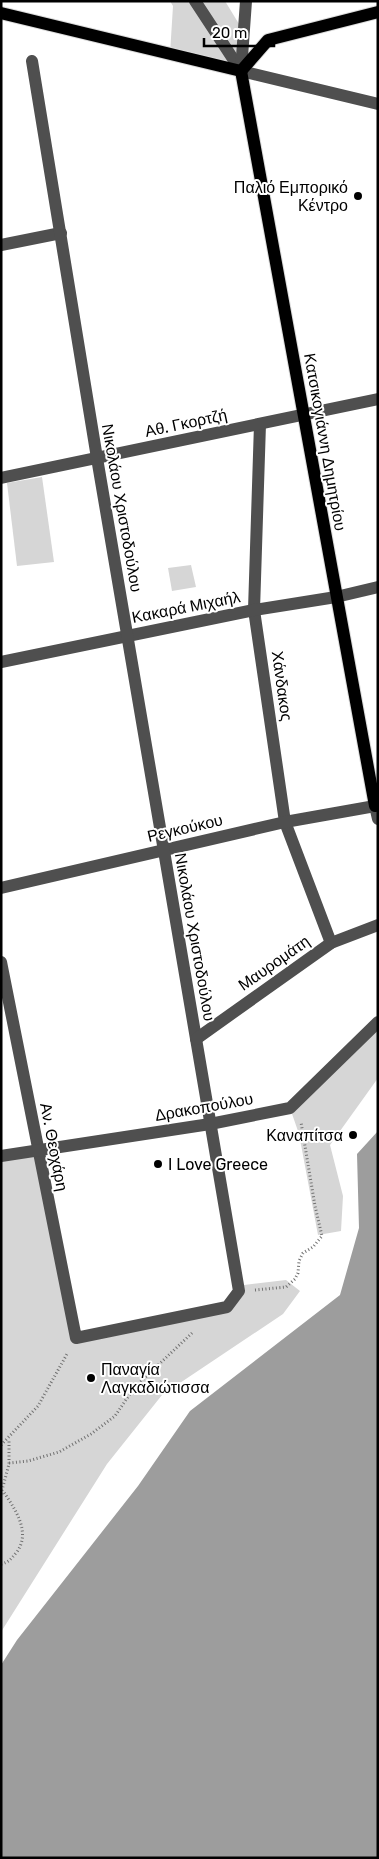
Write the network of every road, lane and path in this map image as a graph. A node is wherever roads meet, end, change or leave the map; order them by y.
1 (196, 1) edge
2 (246, 1) edge
3 (378, 12) edge
4 (1, 13) edge
5 (32, 61) dead end
6 (241, 71) junction
7 (378, 104) edge
8 (60, 233) junction
9 (1, 245) edge
10 (378, 399) edge
11 (303, 415) junction
12 (260, 424) junction
13 (97, 458) junction
14 (1, 478) edge
15 (378, 587) edge
16 (336, 596) junction
17 (254, 610) junction
18 (127, 636) junction
19 (1, 662) edge
20 (376, 805) edge
21 (378, 820) edge
22 (286, 822) junction
23 (164, 850) junction
24 (1, 888) edge
25 (378, 925) edge
26 (331, 943) junction
27 (1, 962) edge
28 (6, 1010) edge
29 (378, 1022) edge
30 (196, 1039) junction
31 (290, 1108) junction
32 (210, 1124) junction
33 (37, 1149) junction
34 (1, 1156) edge
35 (239, 1291) junction
36 (195, 1314) junction
37 (76, 1338) junction
38 (8, 1439) junction
39 (1, 1445) edge
40 (9, 1463) junction
41 (2, 1493) edge
42 (1, 1564) edge

1 - 6 street
2 - 6 street
3 - 6 main road
4 - 6 main road
5 - 8 street, Νικολάου Χριστοδούλου
6 - 7 street
6 - 11 main road, Κατσικογιάννη Δημητρίου
8 - 9 street
8 - 13 street, Νικολάου Χριστοδούλου
10 - 11 street, Αθ. Γκορτζή
11 - 12 street, Αθ. Γκορτζή
11 - 16 main road, Κατσικογιάννη Δημητρίου
12 - 13 street, Αθ. Γκορτζή
12 - 17 street, Χάνδακος
13 - 14 street, Αθ. Γκορτζή
13 - 18 street, Νικολάου Χριστοδούλου
15 - 16 street, Κακαρά Μιχαήλ
16 - 17 street, Κακαρά Μιχαήλ
16 - 20 main road, Κατσικογιάννη Δημητρίου
17 - 18 street, Κακαρά Μιχαήλ
17 - 22 street, Χάνδακος
18 - 19 street, Κακαρά Μιχαήλ
18 - 23 street, Νικολάου Χριστοδούλου
20 - 21 street, Κατσικογιάννη Δημητρίου
20 - 22 street, Ρεγκούκου
22 - 23 street, Ρεγκούκου
22 - 26 street, Χάνδακος
23 - 24 street, Ρεγκούκου
23 - 30 street, Νικολάου Χριστοδούλου
25 - 26 street, Μαυρομάτη
26 - 30 street, Μαυρομάτη
27 - 28 street, Αν. Θεοχάρη
28 - 33 street, Αν. Θεοχάρη
29 - 31 street
30 - 32 street, Νικολάου Χριστοδούλου
31 - 32 street, Δρακοπούλου
31 - 35 path
32 - 33 street, Δρακοπούλου
32 - 35 street, Νικολάου Χριστοδούλου
33 - 34 street, Δρακοπούλου
33 - 37 street, Αν. Θεοχάρη
35 - 36 street
36 - 37 street
36 - 40 path
37 - 38 path
38 - 39 path
38 - 40 path
40 - 41 path
41 - 42 path

